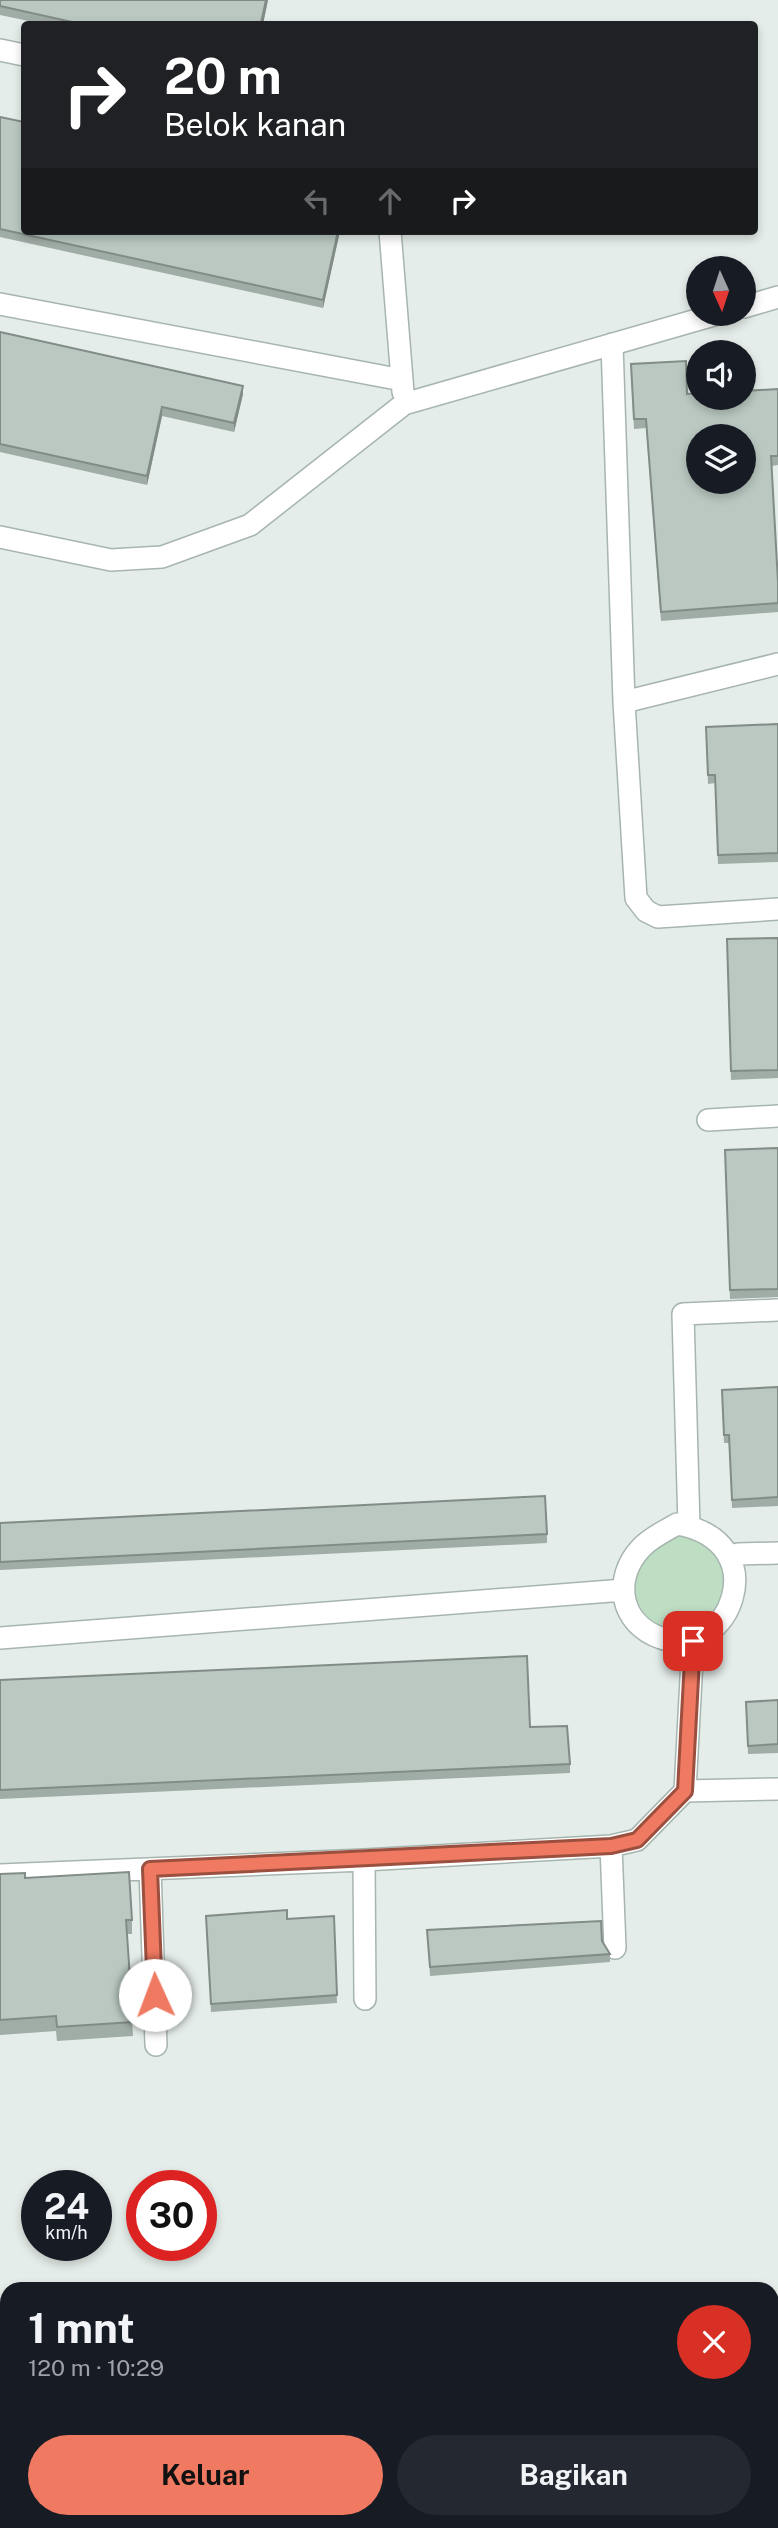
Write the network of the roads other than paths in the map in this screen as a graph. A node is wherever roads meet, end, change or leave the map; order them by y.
1 (0, 50) edge
2 (21, 54) edge
3 (390, 235) edge
4 (778, 297) edge
5 (756, 303) edge
6 (0, 304) edge
7 (686, 323) edge
8 (612, 344) junction
9 (402, 380) junction
10 (404, 404) junction
11 (0, 537) edge
12 (778, 664) edge
13 (624, 702) junction
14 (778, 909) edge
15 (778, 1116) edge
16 (708, 1120) dead end
17 (778, 1310) edge
18 (689, 1526) junction
19 (778, 1553) edge
20 (738, 1554) junction
21 (624, 1590) junction
22 (0, 1638) edge
23 (693, 1641) junction
24 (778, 1788) edge
25 (685, 1791) junction
26 (611, 1846) junction
27 (364, 1860) junction
28 (150, 1869) junction
29 (0, 1875) edge
30 (615, 1948) dead end
31 (365, 1999) dead end
32 (156, 2045) dead end

1 - 2 street
3 - 9 street
4 - 5 street
6 - 9 street
7 - 8 street
8 - 10 street
8 - 13 street
9 - 10 street
10 - 11 street
12 - 13 street
13 - 14 street
15 - 16 street
17 - 18 street
18 - 20 street
18 - 21 street
19 - 20 street
20 - 23 street
21 - 22 street
21 - 23 street
23 - 25 street
24 - 25 street
25 - 26 street
26 - 27 street
26 - 30 street
27 - 28 street
27 - 31 street
28 - 29 street
28 - 32 street

